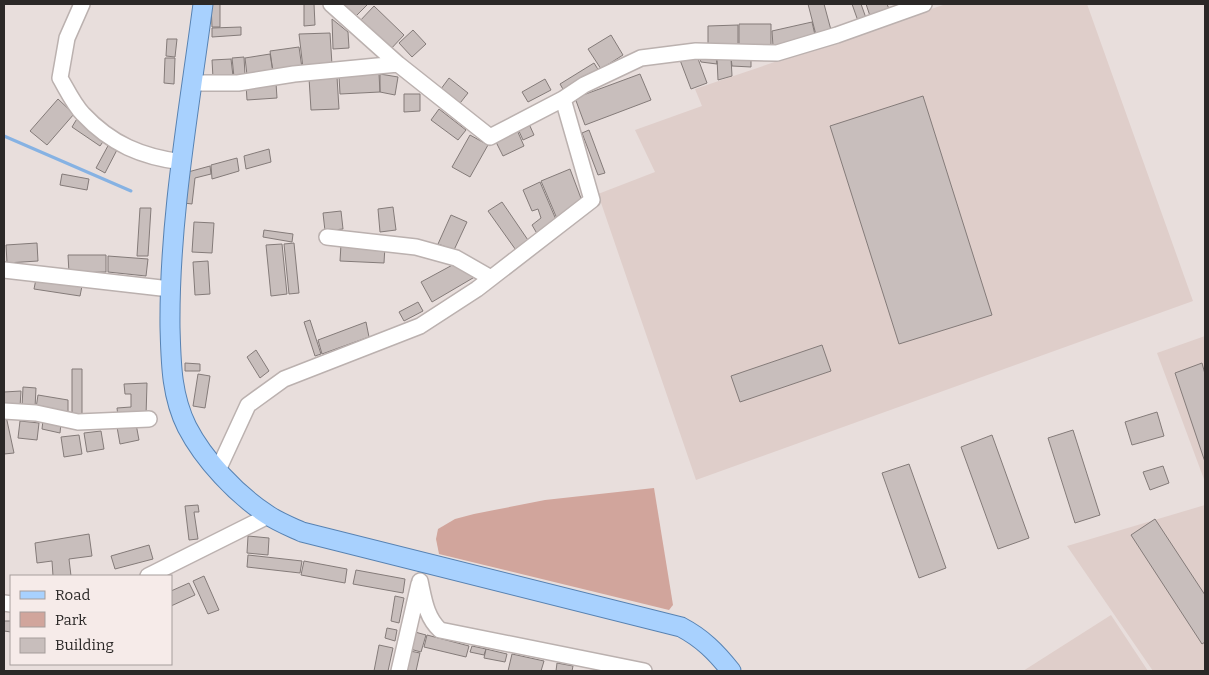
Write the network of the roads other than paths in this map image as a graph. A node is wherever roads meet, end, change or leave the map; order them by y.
1 (82, 4) edge
2 (203, 4) edge
3 (331, 4) edge
4 (924, 4) edge
5 (398, 64) junction
6 (192, 83) junction
7 (563, 99) junction
8 (182, 162) junction
9 (327, 237) dead end
10 (4, 270) edge
11 (492, 278) junction
12 (170, 289) junction
13 (4, 411) edge
14 (149, 419) dead end
15 (218, 470) junction
16 (268, 516) junction
17 (417, 560) junction
18 (150, 575) edge
19 (420, 581) junction
20 (399, 671) edge
21 (644, 671) edge
22 (731, 671) edge

1 - 8 street
2 - 6 main road
3 - 5 street
4 - 7 street
5 - 6 street
5 - 7 street
6 - 8 main road
7 - 11 street
8 - 12 main road
9 - 11 street
10 - 12 street
11 - 15 street
12 - 15 main road
13 - 14 street
15 - 16 main road
16 - 17 main road
16 - 18 street
17 - 19 street
17 - 22 main road
19 - 20 street
19 - 21 street

